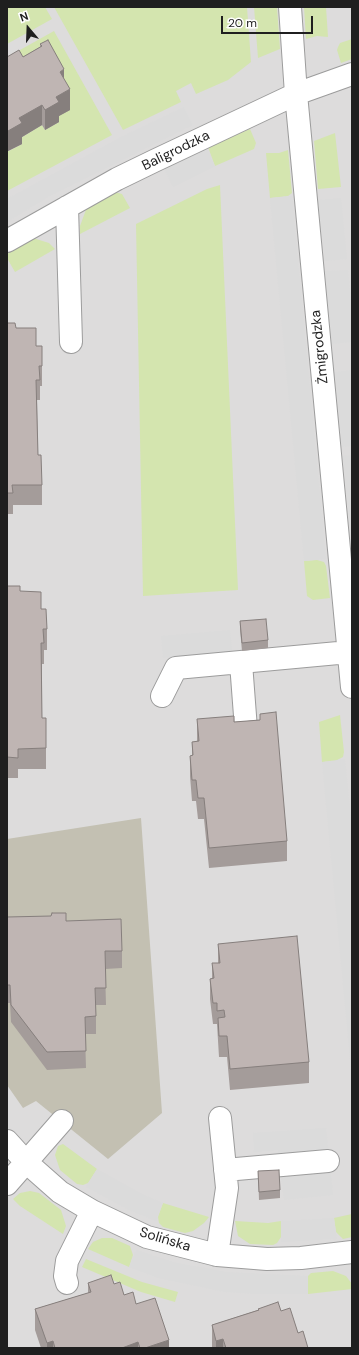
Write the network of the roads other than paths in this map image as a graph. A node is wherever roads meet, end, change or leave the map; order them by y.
1 (290, 7) edge
2 (352, 74) edge
3 (296, 94) junction
4 (67, 207) junction
5 (7, 241) edge
6 (71, 342) dead end
7 (349, 645) edge
8 (241, 663) junction
9 (352, 687) edge
10 (162, 696) dead end
11 (247, 742) edge
12 (220, 1118) dead end
13 (62, 1121) dead end
14 (7, 1141) edge
15 (328, 1161) dead end
16 (26, 1162) junction
17 (225, 1170) junction
18 (7, 1184) edge
19 (92, 1211) junction
20 (352, 1252) edge
21 (217, 1255) junction
22 (66, 1283) dead end

1 - 3 street, Żmigrodzka
2 - 3 street, Baligrodzka
3 - 4 street, Baligrodzka
3 - 7 street, Żmigrodzka
4 - 5 street, Baligrodzka
4 - 6 street
7 - 8 street
7 - 9 street, Żmigrodzka
8 - 10 street
8 - 11 street
12 - 17 street
13 - 16 street
14 - 16 street, Solińska
15 - 17 street
16 - 18 street
16 - 19 street, Solińska
17 - 21 street
19 - 21 street, Solińska
19 - 22 street
20 - 21 street, Solińska

